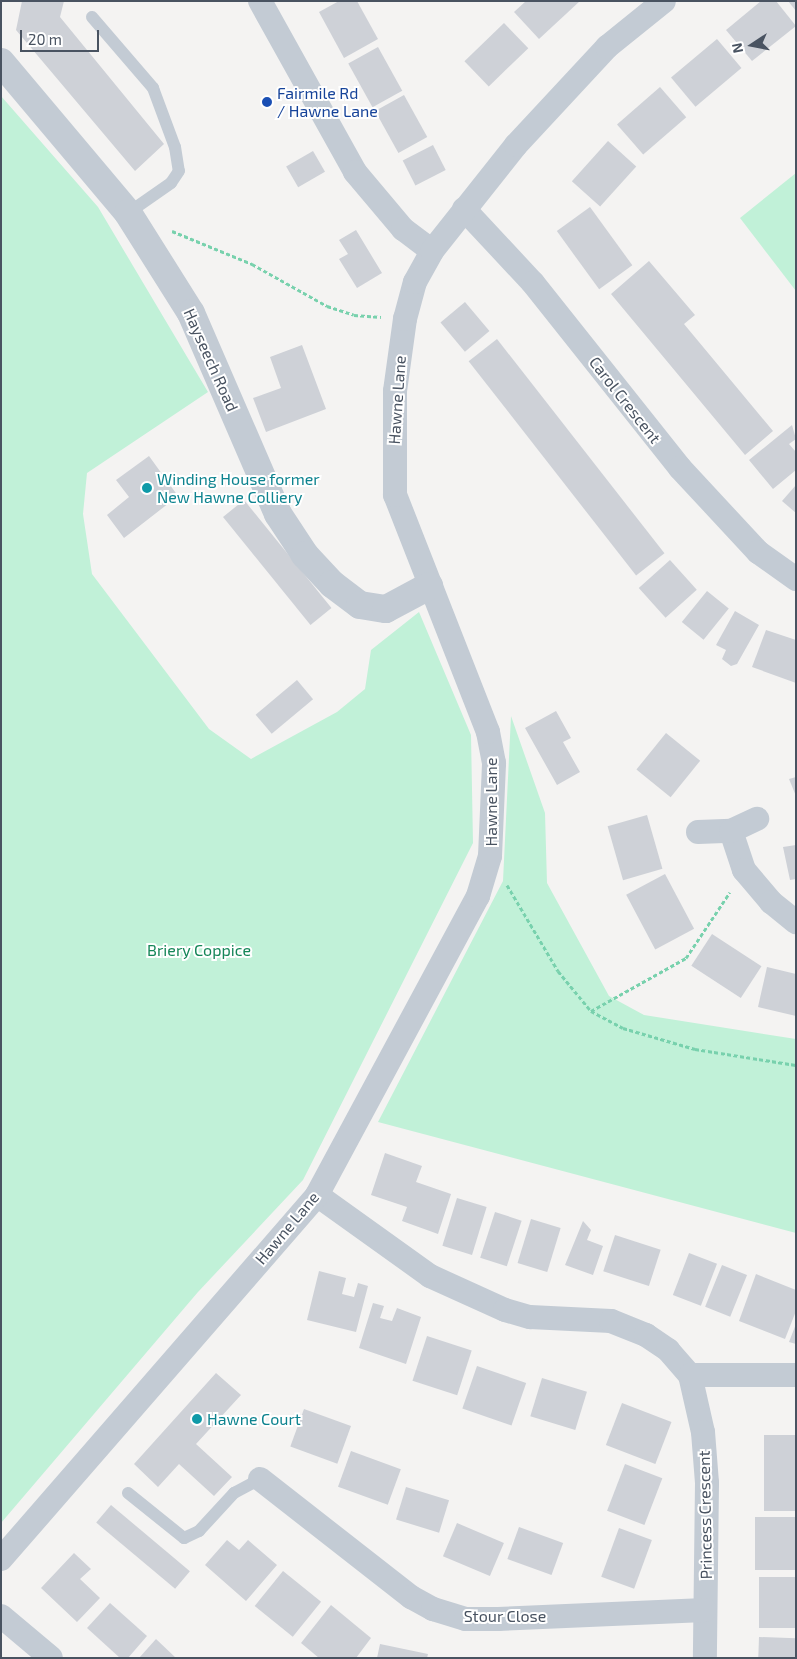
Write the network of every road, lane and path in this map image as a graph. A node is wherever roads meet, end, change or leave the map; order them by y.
1 (260, 1) edge
2 (664, 1) edge
3 (92, 16) dead end
4 (1, 62) edge
5 (464, 209) junction
6 (128, 212) junction
7 (432, 250) junction
8 (404, 319) junction
9 (796, 579) edge
10 (429, 586) junction
11 (757, 820) dead end
12 (731, 831) junction
13 (698, 832) dead end
14 (490, 856) junction
15 (744, 870) junction
16 (796, 922) edge
17 (591, 1010) junction
18 (796, 1065) edge
19 (317, 1195) junction
20 (690, 1375) junction
21 (796, 1376) edge
22 (260, 1479) joint
23 (128, 1494) dead end
24 (1, 1559) edge
25 (705, 1610) junction
26 (1, 1616) edge
27 (51, 1658) edge
28 (705, 1658) edge

1 - 7 street
2 - 5 street, Hawne Lane
3 - 6 lane
4 - 6 street, Hayseech Road
5 - 7 street, Hawne Lane
5 - 9 street, Carol Crescent
6 - 8 path
6 - 10 street, Hayseech Road
7 - 8 street, Hawne Lane
8 - 10 street, Hawne Lane
10 - 14 street, Hawne Lane
11 - 12 street
12 - 13 street
12 - 15 street
14 - 17 path
14 - 19 street, Hawne Lane
15 - 16 street
15 - 17 path
17 - 18 path
19 - 20 street, Princess Crescent
19 - 24 street, Hawne Lane
20 - 21 street
20 - 25 street, Princess Crescent
22 - 23 lane
22 - 25 street, Stour Close
25 - 28 street, Princess Crescent
26 - 27 street

